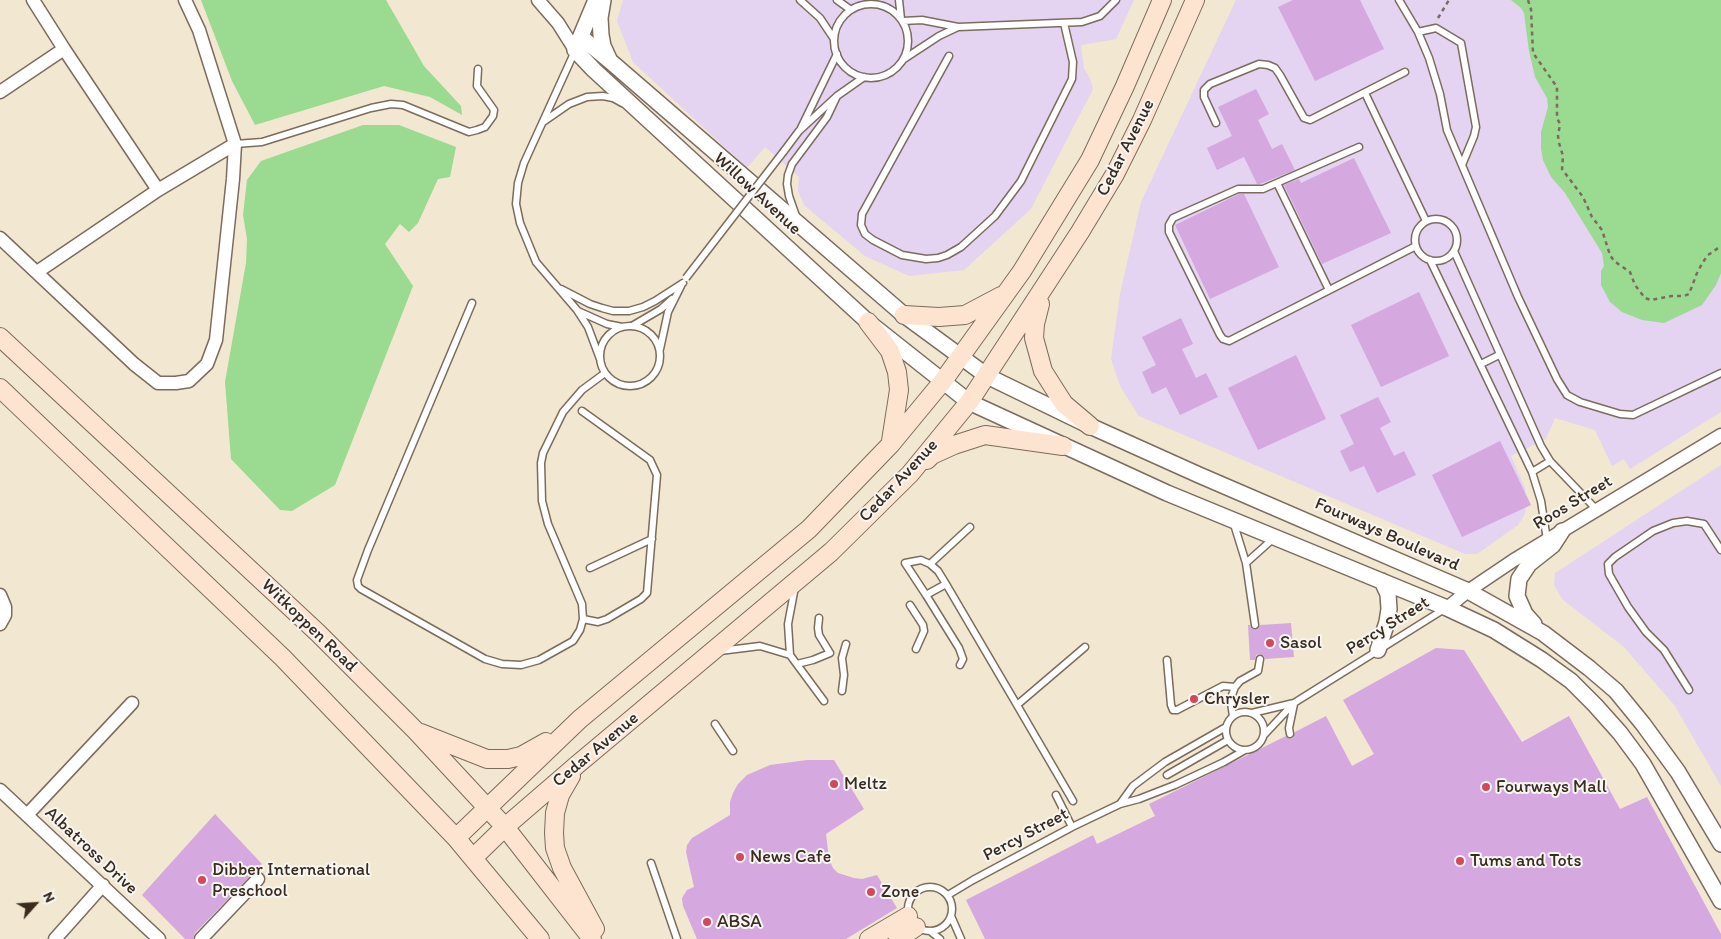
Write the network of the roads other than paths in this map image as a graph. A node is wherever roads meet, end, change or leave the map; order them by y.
1 (33, 0) edge
2 (185, 0) edge
3 (538, 0) edge
4 (596, 0) edge
5 (602, 0) edge
6 (800, 0) edge
7 (837, 0) edge
8 (866, 0) edge
9 (899, 0) edge
10 (1116, 0) edge
11 (1162, 0) edge
12 (1195, 0) edge
13 (1398, 0) edge
14 (859, 5) junction
15 (851, 10) junction
16 (902, 20) junction
17 (1064, 23) junction
18 (958, 27) junction
19 (1418, 32) junction
20 (834, 38) junction
21 (578, 44) junction
22 (64, 49) junction
23 (837, 54) junction
24 (949, 56) dead end
25 (903, 59) junction
26 (610, 61) junction
27 (478, 69) dead end
28 (1404, 72) dead end
29 (864, 77) junction
30 (0, 92) edge
31 (1365, 93) junction
32 (837, 96) junction
33 (637, 110) junction
34 (543, 122) junction
35 (1216, 123) dead end
36 (799, 131) junction
37 (235, 144) junction
38 (1359, 147) dead end
39 (1462, 165) junction
40 (1277, 182) junction
41 (158, 190) junction
42 (1426, 221) junction
43 (805, 231) junction
44 (0, 238) edge
45 (1416, 246) junction
46 (1454, 251) junction
47 (1430, 260) junction
48 (37, 272) junction
49 (684, 281) junction
50 (1048, 284) junction
51 (557, 287) junction
52 (1329, 290) junction
53 (1006, 293) junction
54 (677, 295) junction
55 (472, 303) dead end
56 (577, 310) junction
57 (904, 316) junction
58 (868, 322) junction
59 (632, 326) junction
60 (622, 327) junction
61 (0, 338) edge
62 (660, 350) junction
63 (1499, 355) junction
64 (960, 358) junction
65 (600, 359) junction
66 (1481, 364) junction
67 (605, 373) junction
68 (1721, 373) edge
69 (987, 376) junction
70 (943, 381) junction
71 (0, 388) edge
72 (969, 402) junction
73 (582, 411) dead end
74 (1090, 426) junction
75 (1721, 435) edge
76 (890, 444) junction
77 (1063, 446) junction
78 (1550, 461) junction
79 (1532, 472) junction
80 (910, 474) junction
81 (1596, 509) junction
82 (1233, 520) junction
83 (970, 527) dead end
84 (1562, 531) junction
85 (1275, 538) junction
86 (652, 539) junction
87 (1547, 540) junction
88 (1719, 542) edge
89 (1721, 550) edge
90 (1246, 563) junction
91 (930, 564) junction
92 (590, 568) dead end
93 (796, 581) junction
94 (1382, 581) junction
95 (946, 584) junction
96 (1468, 591) junction
97 (0, 595) edge
98 (926, 595) junction
99 (910, 605) dead end
100 (1447, 608) junction
101 (819, 618) dead end
102 (583, 619) junction
103 (0, 624) edge
104 (1255, 625) dead end
105 (1543, 633) junction
106 (846, 644) dead end
107 (1085, 647) dead end
108 (916, 649) dead end
109 (1378, 650) junction
110 (712, 652) junction
111 (790, 655) junction
112 (1260, 659) dead end
113 (1167, 660) dead end
114 (797, 664) junction
115 (960, 665) dead end
116 (1235, 687) junction
117 (1689, 690) dead end
118 (842, 691) dead end
119 (824, 701) dead end
120 (132, 703) dead end
121 (1294, 703) junction
122 (1016, 705) junction
123 (1252, 713) junction
124 (1233, 716) junction
125 (580, 719) junction
126 (715, 724) dead end
127 (1226, 727) junction
128 (416, 731) junction
129 (1290, 734) dead end
130 (1264, 735) junction
131 (1228, 740) junction
132 (1245, 750) junction
133 (733, 751) dead end
134 (578, 764) junction
135 (1167, 775) dead end
136 (0, 790) edge
137 (1056, 795) dead end
138 (1073, 801) dead end
139 (1120, 804) junction
140 (488, 807) junction
141 (27, 815) junction
142 (1072, 827) junction
143 (505, 828) junction
144 (456, 838) junction
145 (1721, 844) edge
146 (473, 858) junction
147 (650, 863) dead end
148 (258, 879) dead end
149 (102, 886) junction
150 (948, 896) junction
151 (1721, 901) edge
152 (951, 916) junction
153 (918, 925) junction
154 (55, 939) edge
155 (159, 939) edge
156 (201, 939) edge
157 (540, 939) edge
158 (592, 939) edge
159 (600, 939) edge
160 (676, 939) edge
161 (869, 939) edge
162 (898, 939) edge
163 (940, 939) edge
164 (961, 939) edge

1 - 22 street
2 - 37 street
3 - 21 street, Willow Avenue
4 - 21 street
5 - 26 street
6 - 20 lane
7 - 15 lane
8 - 14 lane
9 - 16 lane
10 - 17 lane
11 - 53 main road, Cedar Avenue
12 - 50 main road, Cedar Avenue
13 - 19 lane
14 - 15 lane
14 - 16 lane
15 - 20 lane
16 - 18 lane
16 - 25 lane
17 - 18 lane
17 - 24 lane
18 - 25 lane
19 - 39 lane
19 - 39 lane
20 - 23 lane
21 - 26 street, Willow Avenue
21 - 33 street, Willow Avenue
21 - 34 lane
22 - 30 street
22 - 41 street
23 - 29 lane
23 - 36 lane
25 - 29 lane
26 - 43 street, Willow Avenue
27 - 37 lane
28 - 31 lane
29 - 32 lane
31 - 35 lane
31 - 42 lane
32 - 36 lane
32 - 43 lane
33 - 34 lane
33 - 58 street, Willow Avenue
34 - 51 lane
36 - 49 lane, bridge
37 - 41 street
37 - 48 street
38 - 40 lane
39 - 68 lane
40 - 52 lane
40 - 52 lane
41 - 48 street
42 - 45 lane
42 - 46 lane
43 - 57 street, Willow Avenue
44 - 48 street
45 - 47 lane
45 - 52 lane
46 - 47 lane
46 - 63 lane
47 - 66 lane
49 - 51 lane
49 - 54 lane
50 - 69 main road, Cedar Avenue
50 - 74 main road
51 - 56 lane
53 - 57 main road
53 - 64 main road, Cedar Avenue
54 - 59 lane
54 - 62 lane
55 - 102 lane
56 - 60 lane
56 - 65 lane
57 - 64 street, Willow Avenue
58 - 70 street, Willow Avenue
58 - 76 main road
59 - 60 lane
59 - 62 lane
60 - 65 lane
61 - 128 main road, Witkoppen Road
62 - 67 lane
63 - 66 lane
63 - 78 lane
64 - 69 street, Fourways Boulevard
64 - 70 main road, Cedar Avenue
65 - 67 lane
66 - 79 lane
67 - 102 lane
69 - 72 main road, Cedar Avenue
69 - 74 street, Fourways Boulevard
70 - 72 street
70 - 76 main road, Cedar Avenue
71 - 144 main road
72 - 77 street
72 - 80 main road, Cedar Avenue
73 - 86 lane
74 - 96 street, Fourways Boulevard
75 - 81 street, Roos Street
76 - 125 main road, Cedar Avenue
77 - 80 main road
77 - 82 street
78 - 79 lane
78 - 81 lane
79 - 87 lane
80 - 93 main road, Cedar Avenue
81 - 84 street, Roos Street
82 - 85 street
82 - 90 lane
83 - 91 lane
84 - 87 street, Roos Street
84 - 105 street
85 - 90 lane
85 - 94 street
86 - 92 lane
86 - 102 lane
87 - 96 street, Roos Street
88 - 89 lane
88 - 117 lane
90 - 104 lane
91 - 95 lane
91 - 98 lane
93 - 110 main road, Cedar Avenue
93 - 111 lane
94 - 100 street
94 - 109 street
95 - 98 lane
95 - 122 lane
96 - 100 street, Roos Street
96 - 105 street, Fourways Boulevard
97 - 103 street
98 - 115 lane
99 - 108 lane
100 - 109 lane, Percy Street
100 - 151 street
101 - 114 lane
105 - 145 street, Fourways Boulevard
106 - 118 lane
107 - 122 lane
109 - 121 lane, Percy Street
110 - 111 lane
110 - 134 main road, Cedar Avenue
111 - 114 lane
112 - 116 lane
113 - 116 lane
114 - 119 lane
116 - 124 lane
120 - 141 street
121 - 123 lane, Percy Street
121 - 129 lane
121 - 130 lane, Percy Street
122 - 138 lane
123 - 124 lane, Percy Street
123 - 130 lane
124 - 127 lane, Percy Street
125 - 128 main road
125 - 140 main road, Cedar Avenue
126 - 133 lane
127 - 131 lane
127 - 139 lane, Percy Street
128 - 140 main road, Witkoppen Road
130 - 132 lane, Percy Street
131 - 132 lane
131 - 135 lane
132 - 139 lane, Percy Street
134 - 143 main road, Cedar Avenue
134 - 159 main road
136 - 141 street, Albatross Drive
137 - 142 lane
139 - 142 lane, Percy Street
140 - 143 main road, Witkoppen Road
140 - 144 main road, Cedar Avenue
141 - 149 street, Albatross Drive
142 - 150 lane, Percy Street
143 - 146 main road, Cedar Avenue
143 - 158 main road, Witkoppen Road
144 - 146 main road
146 - 157 main road
147 - 160 lane
148 - 156 street
149 - 154 street
149 - 155 street, Albatross Drive
150 - 152 lane
150 - 153 lane
152 - 153 lane
152 - 164 lane
153 - 161 main road
153 - 162 main road
153 - 163 lane

